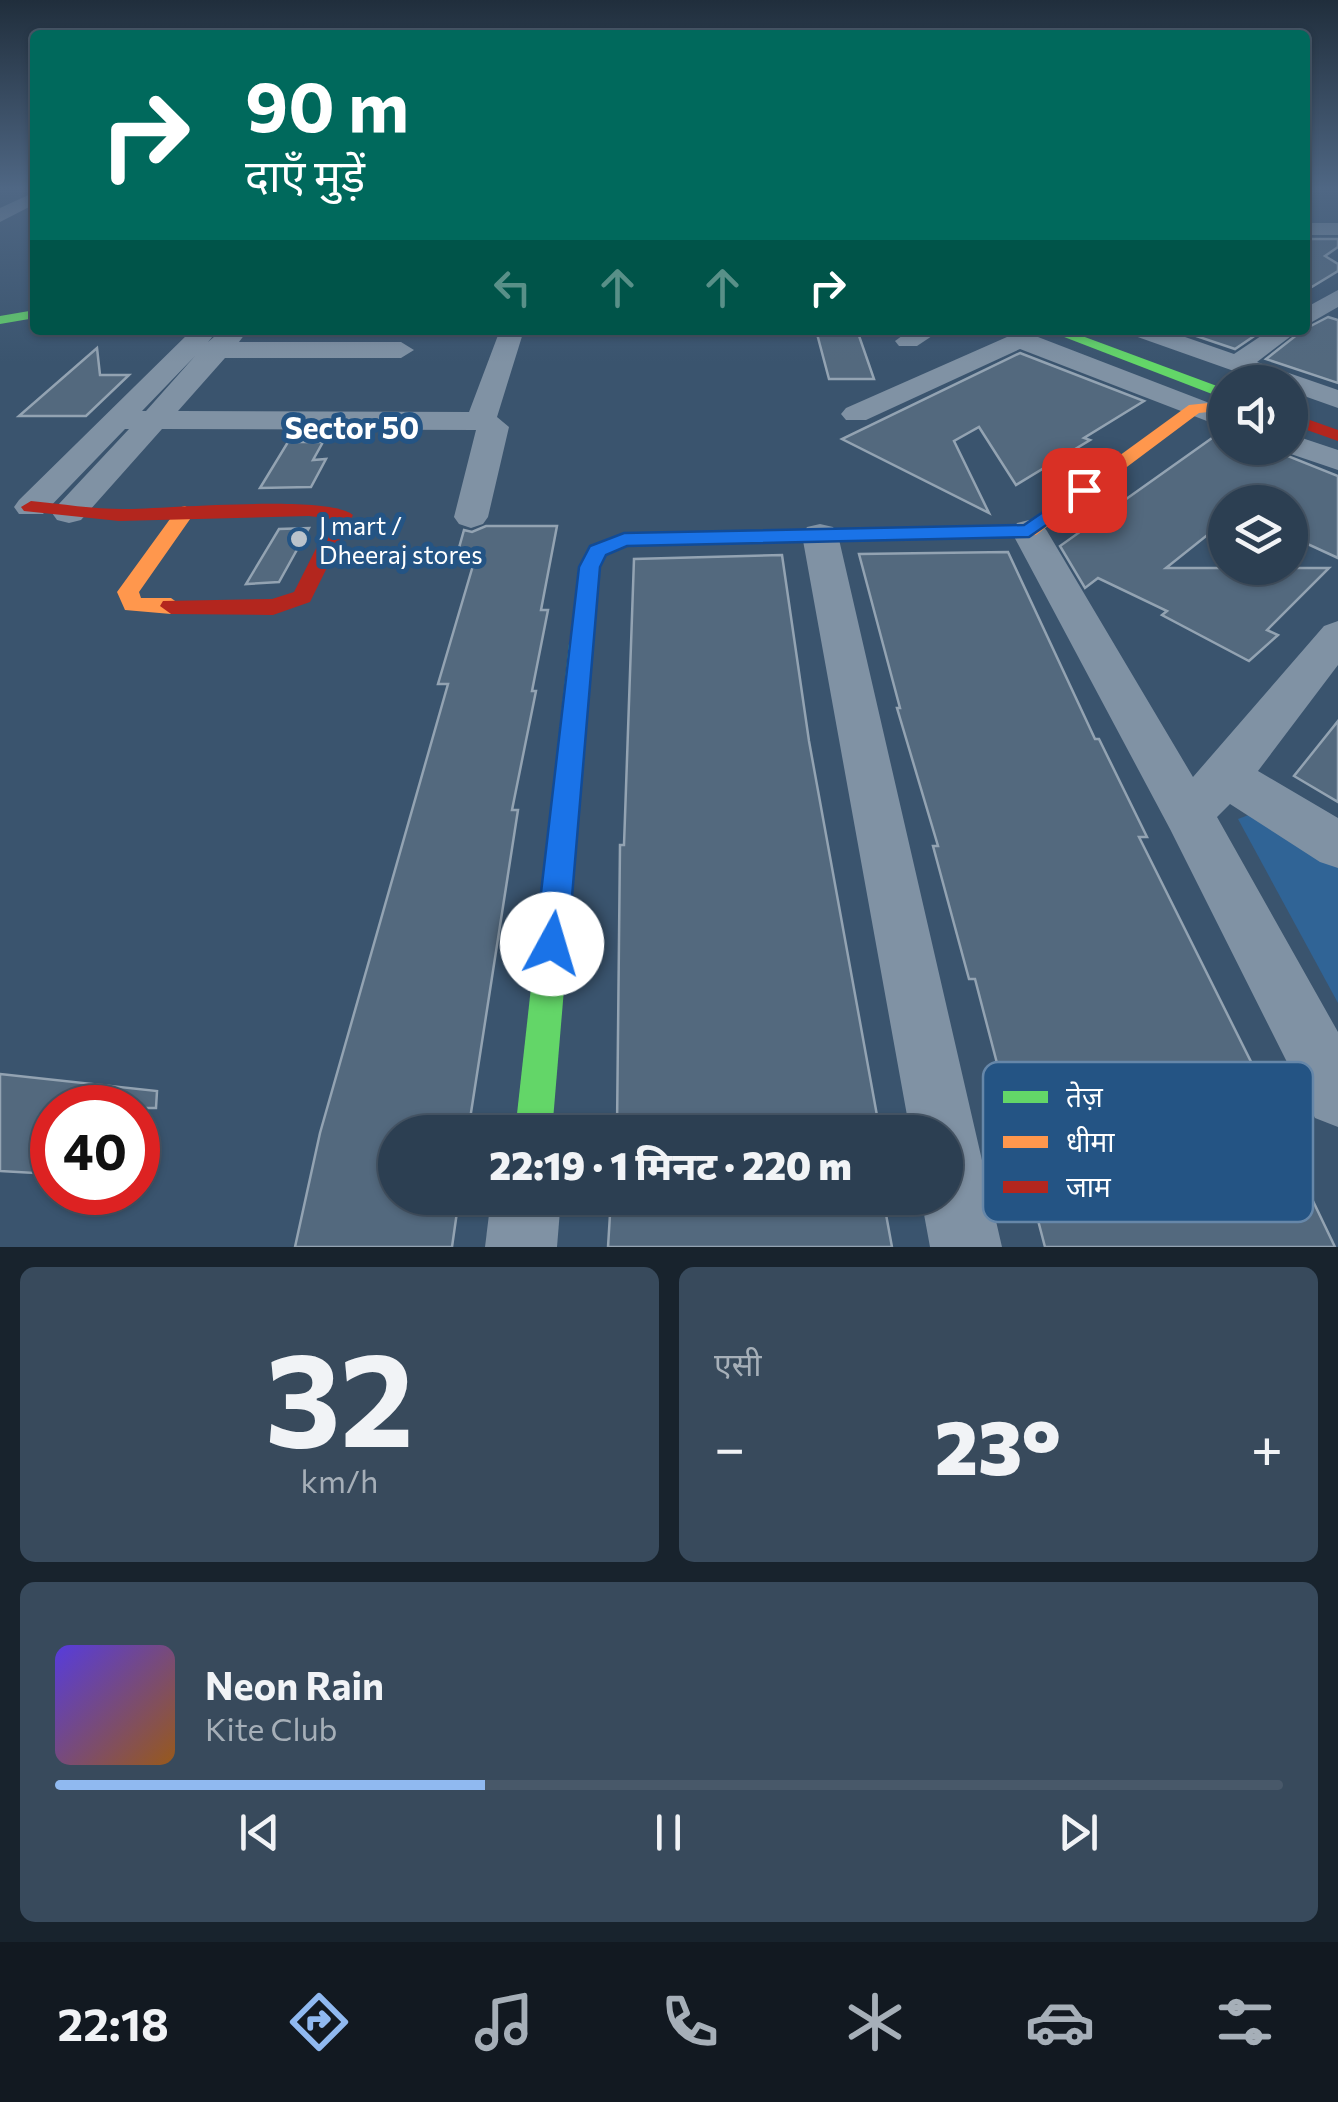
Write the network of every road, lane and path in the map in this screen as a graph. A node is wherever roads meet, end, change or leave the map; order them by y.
1 (30, 305) edge
2 (0, 309) edge
3 (30, 315) edge
4 (0, 320) edge
5 (510, 335) edge
6 (1068, 335) edge
7 (1105, 335) edge
8 (1149, 335) edge
9 (1282, 335) edge
10 (212, 340) edge
11 (402, 350) dead end
12 (1247, 365) edge
13 (1208, 378) edge
14 (1208, 381) edge
15 (1208, 383) edge
16 (1208, 384) edge
17 (1308, 396) edge
18 (1208, 397) edge
19 (1338, 399) edge
20 (1308, 407) edge
21 (856, 414) dead end
22 (1338, 418) edge
23 (118, 420) junction
24 (156, 420) junction
25 (482, 421) junction
26 (1308, 425) edge
27 (1338, 436) edge
28 (1308, 449) edge
29 (1338, 460) edge
30 (31, 507) joint
31 (185, 512) junction
32 (68, 514) junction
33 (471, 517) dead end
34 (1029, 531) junction
35 (820, 535) junction
36 (1338, 636) edge
37 (1226, 776) junction
38 (1188, 813) junction
39 (1338, 845) edge
40 (1338, 1094) edge
41 (535, 1115) edge
42 (939, 1115) edge
43 (524, 1215) edge
44 (960, 1215) edge
45 (521, 1247) edge
46 (966, 1247) edge

1 - 2 street
3 - 4 street
5 - 25 street
6 - 15 street
7 - 14 street
8 - 13 street
9 - 12 street
10 - 11 street
10 - 23 street
10 - 24 street
16 - 21 street
17 - 19 street
18 - 34 street
20 - 22 street
23 - 24 street
23 - 30 street
24 - 25 street
24 - 32 street
25 - 33 street
26 - 27 street
28 - 29 street
30 - 32 street
31 - 31 street
31 - 32 street
34 - 35 street
34 - 38 street
35 - 41 street
35 - 42 street
36 - 37 street
37 - 38 street
37 - 39 street
38 - 40 street
43 - 45 street
44 - 46 street

